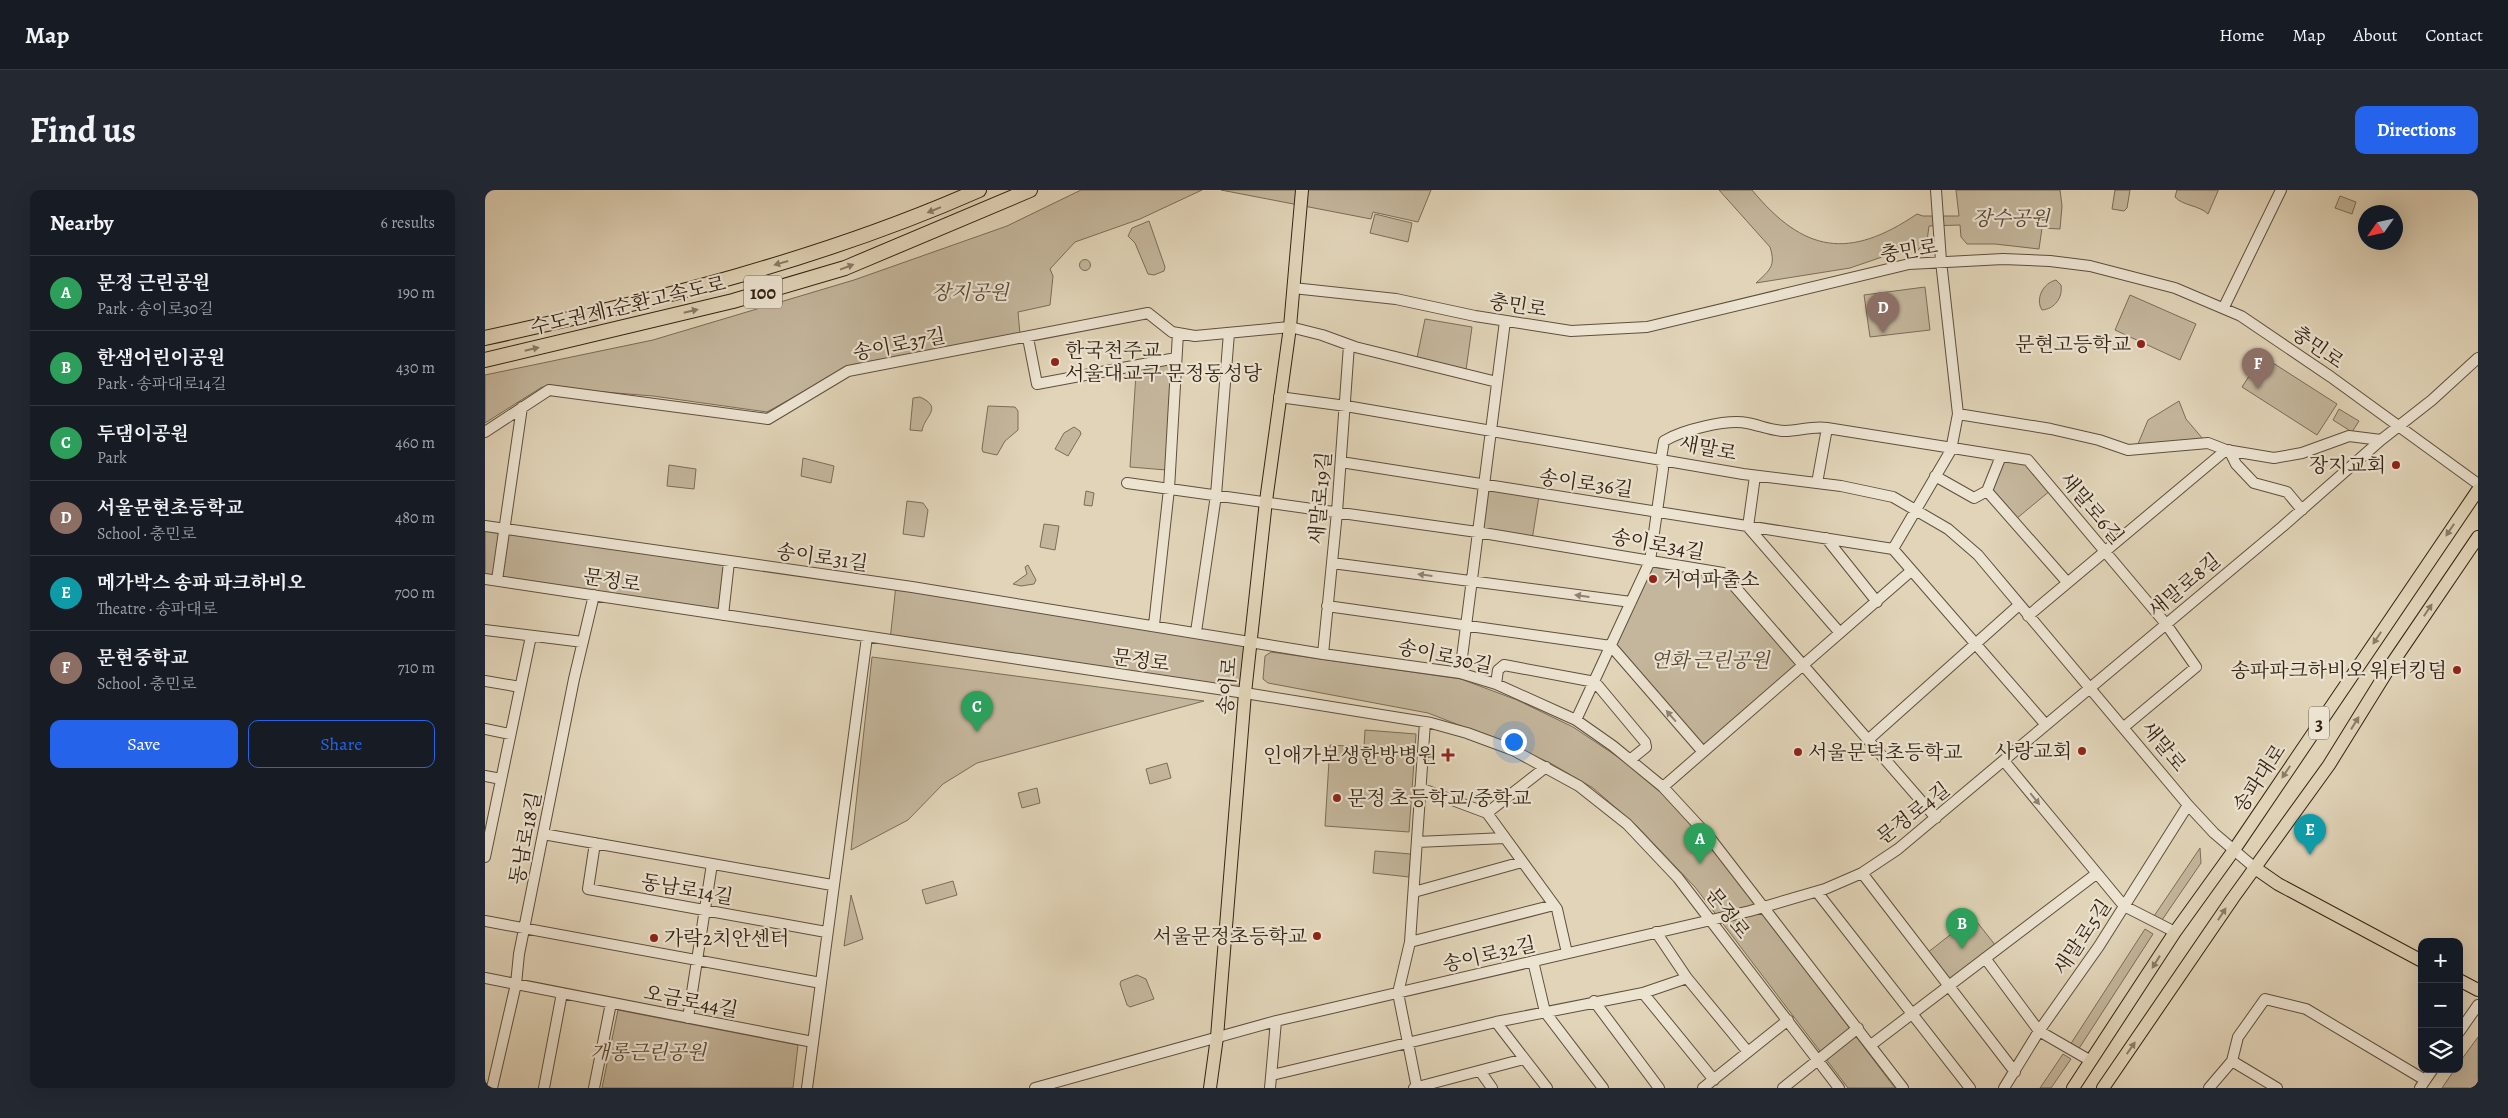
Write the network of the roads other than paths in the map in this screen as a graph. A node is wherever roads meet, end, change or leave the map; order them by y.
1 (979, 190) edge
2 (1030, 190) edge
3 (1303, 190) edge
4 (1936, 190) edge
5 (2281, 190) edge
6 (1941, 261) junction
7 (1293, 288) junction
8 (2224, 307) junction
9 (1505, 321) junction
10 (1290, 327) junction
11 (1178, 333) junction
12 (1229, 333) junction
13 (485, 338) edge
14 (1028, 338) junction
15 (1349, 345) junction
16 (1177, 358) junction
17 (2478, 358) edge
18 (485, 360) edge
19 (1497, 382) junction
20 (1279, 397) junction
21 (522, 406) junction
22 (1346, 406) junction
23 (1958, 414) junction
24 (2397, 426) junction
25 (1827, 428) junction
26 (485, 432) edge
27 (1491, 432) junction
28 (2381, 440) junction
29 (1951, 448) junction
30 (2228, 450) junction
31 (2001, 456) junction
32 (1661, 458) junction
33 (1341, 462) junction
34 (1755, 476) junction
35 (1935, 476) junction
36 (1127, 483) dead end
37 (1817, 483) junction
38 (1484, 484) junction
39 (2478, 484) edge
40 (1169, 489) junction
41 (1987, 490) junction
42 (2478, 490) edge
43 (1216, 495) junction
44 (1265, 501) junction
45 (1915, 508) junction
46 (2302, 510) junction
47 (1657, 511) junction
48 (1337, 512) junction
49 (485, 526) edge
50 (1748, 527) junction
51 (505, 529) junction
52 (1477, 532) junction
53 (2478, 537) edge
54 (1826, 538) junction
55 (1893, 549) junction
56 (2105, 550) junction
57 (1649, 561) junction
58 (729, 562) junction
59 (1332, 563) junction
60 (1911, 571) junction
61 (485, 579) edge
62 (497, 580) junction
63 (1473, 582) junction
64 (2067, 582) junction
65 (594, 594) junction
66 (1631, 602) junction
67 (1877, 602) junction
68 (2019, 605) junction
69 (1327, 606) junction
70 (723, 615) junction
71 (2028, 616) junction
72 (2166, 624) junction
73 (1154, 625) junction
74 (1467, 626) junction
75 (485, 630) edge
76 (1195, 632) junction
77 (1840, 633) junction
78 (531, 636) junction
79 (867, 637) junction
80 (1250, 641) junction
81 (583, 642) junction
82 (1975, 645) junction
83 (1611, 646) junction
84 (1323, 654) junction
85 (1805, 664) junction
86 (1460, 673) junction
87 (485, 681) edge
88 (1595, 682) junction
89 (1496, 684) junction
90 (520, 687) junction
91 (2089, 688) junction
92 (1245, 693) junction
93 (1576, 720) junction
94 (1425, 722) junction
95 (2046, 725) junction
96 (2124, 727) junction
97 (485, 729) edge
98 (510, 734) junction
99 (1869, 739) junction
100 (1703, 752) junction
101 (1630, 760) junction
102 (2004, 761) junction
103 (1546, 767) junction
104 (485, 776) edge
105 (501, 779) junction
106 (1663, 787) junction
107 (1421, 788) junction
108 (2189, 806) junction
109 (1487, 813) junction
110 (1936, 818) junction
111 (489, 820) edge
112 (543, 834) junction
113 (1505, 838) junction
114 (595, 842) junction
115 (1417, 842) junction
116 (2234, 850) junction
117 (485, 857) edge
118 (1522, 862) junction
119 (712, 864) junction
120 (2255, 868) junction
121 (1862, 873) junction
122 (2096, 874) junction
123 (833, 885) junction
124 (1414, 892) junction
125 (1817, 892) junction
126 (1554, 905) junction
127 (2124, 906) junction
128 (1764, 907) junction
129 (704, 910) junction
130 (1710, 920) junction
131 (485, 921) edge
132 (524, 928) junction
133 (826, 932) junction
134 (1656, 932) junction
135 (2175, 932) junction
136 (1410, 942) junction
137 (1567, 953) junction
138 (1985, 958) junction
139 (2418, 959) edge
140 (697, 960) junction
141 (1533, 961) junction
142 (485, 978) edge
143 (1687, 978) junction
144 (2463, 982) edge
145 (821, 983) junction
146 (516, 984) junction
147 (1950, 985) junction
148 (2478, 990) edge
149 (562, 993) junction
150 (1643, 993) junction
151 (1398, 994) junction
152 (1594, 1002) junction
153 (611, 1003) junction
154 (2478, 1005) edge
155 (1545, 1012) junction
156 (1913, 1014) junction
157 (688, 1018) junction
158 (1788, 1020) junction
159 (1276, 1021) junction
160 (1496, 1022) junction
161 (1858, 1028) junction
162 (2462, 1028) edge
163 (2039, 1031) junction
164 (1217, 1037) junction
165 (813, 1042) junction
166 (1409, 1043) junction
167 (1871, 1045) junction
168 (1748, 1052) junction
169 (1524, 1059) junction
170 (1818, 1060) junction
171 (2091, 1061) junction
172 (2232, 1061) junction
173 (1480, 1070) junction
174 (2015, 1072) junction
175 (2430, 1073) edge
176 (1272, 1075) junction
177 (1714, 1080) junction
178 (2423, 1084) edge
179 (492, 1088) edge
180 (544, 1088) edge
181 (594, 1088) edge
182 (807, 1088) edge
183 (1035, 1088) edge
184 (1211, 1088) edge
185 (1270, 1088) edge
186 (1416, 1088) edge
187 (1492, 1088) edge
188 (1547, 1088) edge
189 (1603, 1088) edge
190 (1659, 1088) edge
191 (1703, 1088) edge
192 (1783, 1088) edge
193 (1839, 1088) edge
194 (1903, 1088) edge
195 (1970, 1088) edge
196 (2004, 1088) edge
197 (2073, 1088) edge
198 (2103, 1088) edge
199 (2209, 1088) edge
200 (2277, 1088) edge

1 -> 13 highway, 수도권제1순환고속도로 / 100
18 -> 2 highway, 수도권제1순환고속도로 / 100
3 - 7 main road, 송이로
4 - 6 street
5 - 8 street
6 - 8 street, 충민로
6 - 9 street, 충민로
6 - 23 street
7 - 9 street, 충민로
7 - 10 main road, 송이로
8 - 24 street, 충민로
9 - 19 street
10 - 12 street, 송이로37길
10 - 15 street, 송이로37길
10 - 20 main road, 송이로
11 - 12 street, 송이로37길
11 - 14 street, 송이로37길
11 - 16 street
12 - 43 street
14 - 16 street
14 - 21 street, 송이로37길
15 - 19 street, 송이로37길
15 - 22 street, 새말로19길
16 - 40 street
17 - 24 street, 새말로8길
19 - 27 street
20 - 22 street, 새말로
20 - 44 main road, 송이로
21 - 26 street, 송이로37길
21 - 51 street
22 - 27 street, 새말로
22 - 33 street, 새말로19길
23 - 29 street
23 - 30 street
24 - 28 street, 새말로8길
24 - 39 street, 충민로
25 - 29 street, 새말로6길
25 - 32 street, 새말로6길
25 - 37 street
27 - 32 street, 새말로
27 - 38 street
28 - 30 street
28 - 46 street, 새말로8길
29 - 31 street, 새말로6길
29 - 35 street
30 - 46 street
30 - 56 street
31 - 41 street
31 - 56 street, 새말로6길
32 - 34 street, 새말로
32 - 47 street
33 - 38 street, 송이로36길
33 - 48 street, 새말로19길
34 - 37 street, 새말로
34 - 50 street
35 - 41 street
35 - 45 street
36 - 40 street, 송이로34길
37 - 45 street, 새말로
38 - 47 street, 송이로36길
38 - 52 street
40 - 43 street, 송이로34길
40 - 73 street
41 - 64 street
42 -> 116 main road, 송파대로 / 3
43 - 44 street, 송이로34길
43 - 76 street
44 - 48 street, 송이로34길
44 - 80 main road, 송이로
45 - 55 street
45 - 68 street, 새말로
46 - 72 street, 새말로8길
47 - 50 street, 송이로36길
47 - 57 street
48 - 52 street, 송이로34길
48 - 59 street, 새말로19길
49 - 51 street, 송이로31길
50 - 54 street, 송이로36길
50 - 77 street
51 - 58 street, 송이로31길
51 - 62 street
52 - 57 street, 송이로34길
52 - 63 street
120 -> 53 main road, 3
54 - 55 street, 송이로36길
54 - 67 street
55 - 60 street
56 - 64 street
56 - 72 street, 새말로6길
57 - 66 street
57 - 85 street, 송이로34길
58 - 70 street
58 - 73 street, 송이로31길
63 -> 59 street
59 - 69 street, 새말로19길
60 - 67 street
60 - 82 street
61 - 62 street, 문정로
62 - 65 street, 문정로
66 -> 63 street
63 - 74 street
64 - 71 street
65 - 70 street, 문정로
65 - 81 street, 동남로18길
66 - 83 street
67 - 77 street
68 - 71 street, 새말로
68 - 82 street
69 - 74 street
69 - 84 street, 새말로19길
70 - 79 street, 문정로
71 - 91 street, 새말로
72 - 91 street, 새말로8길
72 - 96 street, 새말로6길
73 - 76 street, 송이로31길
74 - 83 street
74 - 86 street
75 - 78 street
76 - 80 street, 송이로31길
77 - 85 street
78 - 81 street
78 - 90 street
79 - 92 street, 문정로
79 - 123 street
80 - 84 street, 송이로30길
80 - 92 main road, 송이로
81 - 112 street, 동남로18길
82 - 95 street
82 - 99 street
83 - 88 street
100 -> 83 street
84 - 86 street, 송이로30길
85 - 99 street, 송이로34길
85 - 100 street
86 - 89 street, 송이로30길
87 - 90 street
88 - 89 street
88 - 93 street
88 - 101 street
89 - 93 street, 송이로30길
90 - 98 street
91 - 95 street, 문정로4길
91 - 96 street, 새말로
92 - 94 street, 문정로
92 - 164 main road, 송이로
93 - 101 street, 송이로30길
94 - 103 street, 문정로
94 - 107 street
95 - 102 street, 문정로4길
96 - 108 street, 새말로
97 - 98 street
98 - 105 street
99 - 110 street, 송이로34길
100 - 106 street
101 - 106 street, 송이로30길
102 - 110 street, 문정로4길
102 -> 122 street
103 - 109 street
103 - 130 street, 문정로
104 - 105 street
105 - 111 street
106 - 128 street, 송이로30길
107 - 109 street
107 - 115 street
108 - 116 street, 새말로
108 - 127 street, 새말로5길
109 - 113 street
110 - 121 street, 문정로4길
111 - 117 street
112 - 114 street, 동남로14길
112 - 132 street, 동남로18길
113 - 115 street
113 - 118 street
114 - 119 street, 동남로14길
114 - 129 street, 동남로14길
115 - 124 street
116 - 120 street, 새말로
116 - 135 main road, 송파대로 / 3
118 - 124 street
118 - 126 street
119 - 123 street, 동남로14길
119 - 129 street
120 - 139 main road, 새말로
198 -> 120 main road, 3
121 - 125 street, 문정로4길
121 - 147 street
122 - 127 street
122 - 138 street
123 - 133 street
124 - 136 street
125 - 128 street, 문정로4길
125 - 156 street
126 - 136 street
126 - 137 street
127 - 135 street
127 - 163 street, 새말로5길
128 - 130 street, 문정로4길
128 - 161 street, 송이로30길
129 - 133 street, 동남로14길
129 - 140 street
130 - 134 street, 송이로32길
130 - 158 street, 문정로
131 - 132 street
132 - 140 street
132 - 146 street, 동남로18길
133 - 145 street
134 - 137 street, 송이로32길
134 - 143 street
135 -> 171 main road, 송파대로 / 3
136 - 151 street
137 - 141 street, 송이로32길
138 - 147 street
138 - 163 street
140 - 145 street
140 - 157 street
141 - 151 street, 송이로32길
141 - 155 street
142 - 146 street, 오금로44길
143 - 150 street
143 - 168 street
144 - 148 main road
145 - 165 street
146 - 149 street, 오금로44길
146 - 179 street, 동남로18길
147 - 156 street
147 - 174 street
149 - 153 street, 오금로44길
149 - 180 street
150 - 152 street
150 - 177 street
151 - 159 street, 송이로32길
151 - 166 street
152 - 155 street
152 - 190 street
153 - 157 street, 오금로44길
153 - 181 street
154 - 162 street
155 - 160 street
155 - 189 street
156 - 167 street
156 - 195 street
157 - 165 street, 오금로44길
158 - 168 street
158 - 170 street, 문정로
159 - 164 street, 송이로32길
159 - 176 street
160 - 166 street
160 - 169 street
161 - 167 street, 송이로30길
161 - 170 street
163 - 171 street
163 - 174 street, 새말로5길
164 - 183 street, 송이로32길
164 - 184 main road, 송이로
165 - 182 street
166 - 176 street
166 - 186 street
167 - 194 street, 송이로30길
168 - 177 street
169 - 173 street
169 - 188 street
170 - 192 street
170 - 193 street, 문정로
171 - 197 main road, 송파대로 / 3
172 - 178 street
172 - 199 street
172 - 200 street
173 - 186 street
173 - 187 street
174 - 196 street, 새말로5길
175 - 178 street
176 - 185 street
177 - 191 street

